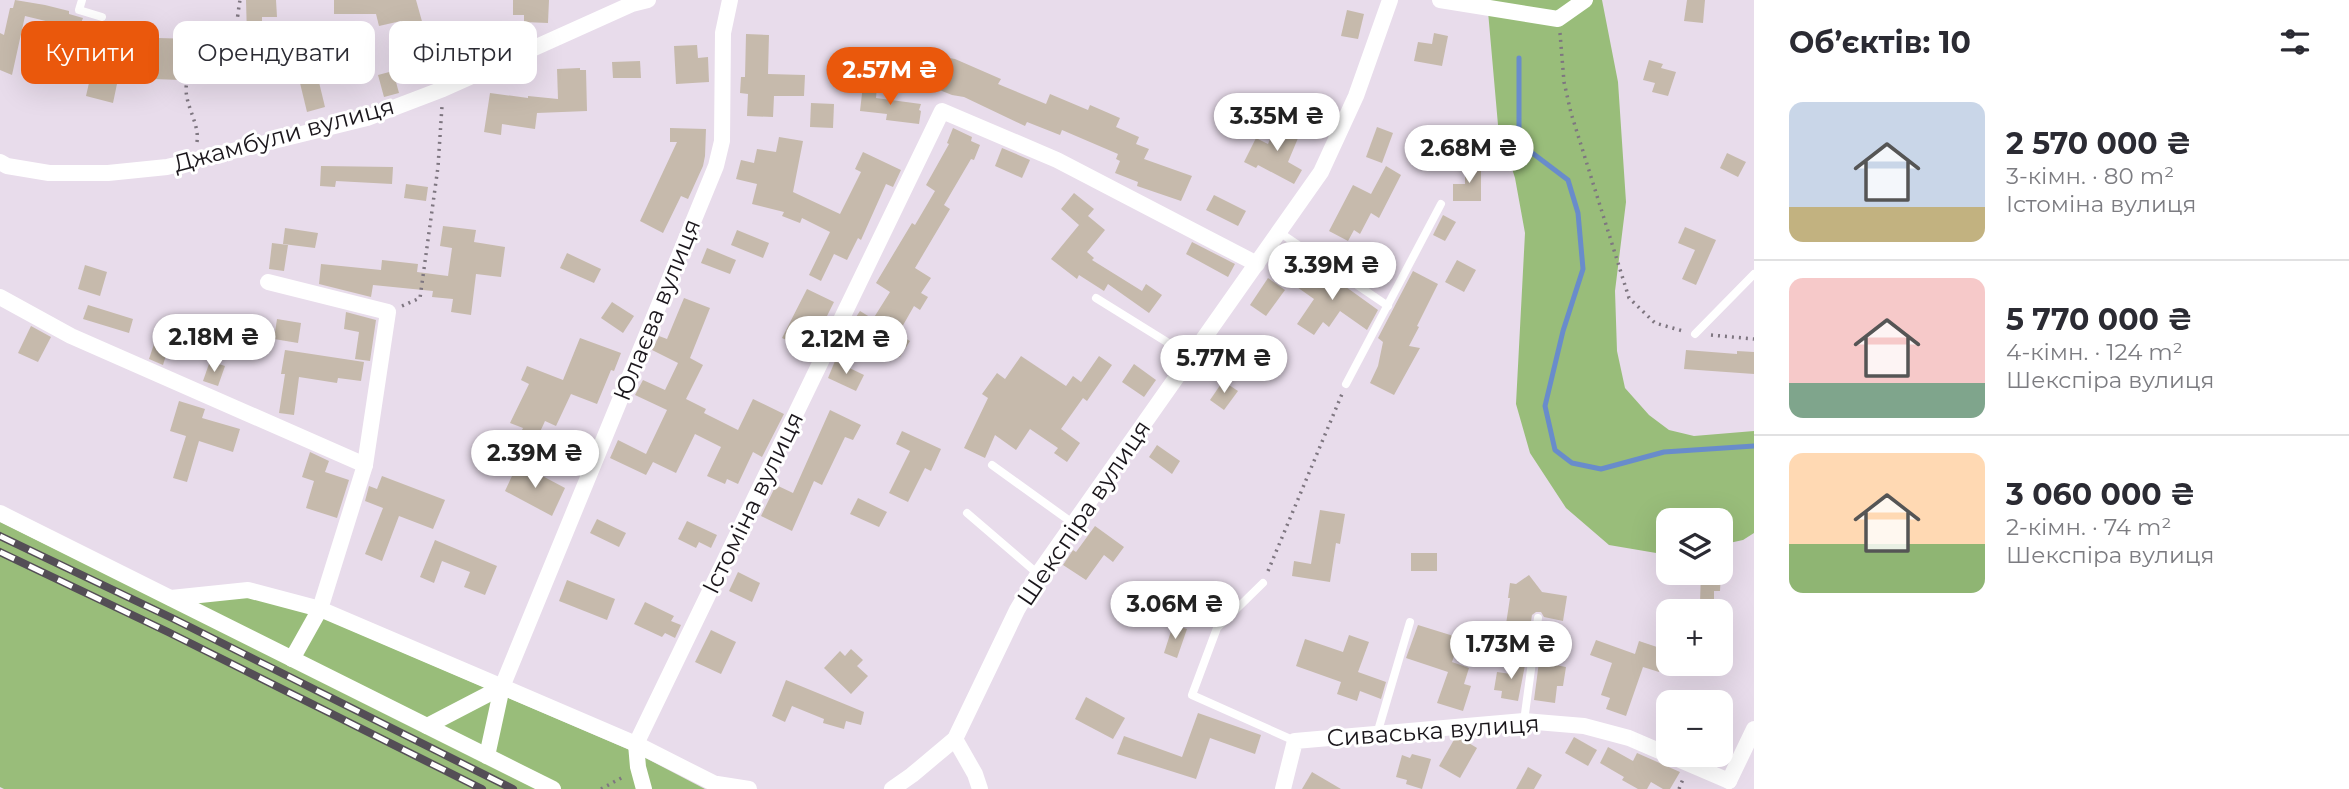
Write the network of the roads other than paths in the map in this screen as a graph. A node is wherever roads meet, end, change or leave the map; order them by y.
1 (82, 0) edge
2 (648, 0) edge
3 (730, 0) edge
4 (1390, 0) edge
5 (1440, 0) edge
6 (1585, 0) edge
7 (625, 2) edge
8 (102, 17) dead end
9 (2, 167) edge
10 (1441, 204) dead end
11 (1279, 233) junction
12 (1256, 264) junction
13 (1754, 274) edge
14 (268, 282) dead end
15 (0, 297) edge
16 (1096, 298) dead end
17 (1388, 306) junction
18 (1695, 334) road end
19 (1191, 357) junction
20 (1346, 384) road end
21 (365, 465) junction
22 (992, 465) dead end
23 (0, 513) edge
24 (967, 513) dead end
25 (1074, 524) junction
26 (1038, 574) junction
27 (1263, 583) road end
28 (171, 598) junction
29 (320, 609) junction
30 (1538, 618) dead end
31 (1410, 622) dead end
32 (292, 659) junction
33 (502, 687) junction
34 (1524, 721) junction
35 (427, 726) junction
36 (1754, 729) edge
37 (1377, 734) junction
38 (955, 739) junction
39 (1294, 741) junction
40 (636, 744) junction
41 (487, 756) junction
42 (1729, 785) edge
43 (720, 787) edge
44 (553, 789) edge
45 (644, 789) edge
46 (749, 789) edge
47 (892, 789) edge
48 (980, 789) edge
49 (1283, 789) edge

1 - 8 lane
2 - 7 street, Джамбули вулиця
3 - 33 street, Юлаєва вулиця
4 - 11 street, Шекспіра вулиця
5 - 6 street
7 - 9 street, Джамбули вулиця
10 - 17 lane
11 - 12 street, Шекспіра вулиця
11 - 17 lane
12 - 19 street, Шекспіра вулиця
12 - 40 street, Істоміна вулиця
13 - 18 lane
14 - 21 street
15 - 21 street
16 - 19 lane
17 - 20 lane
19 - 25 street, Шекспіра вулиця
21 - 29 street
22 - 25 lane
23 - 28 street
24 - 26 lane
25 - 26 street, Шекспіра вулиця
26 - 38 street, Шекспіра вулиця
27 - 39 lane
28 - 29 street
28 - 32 street
29 - 32 street
29 - 33 street
30 - 34 lane
31 - 37 lane
32 - 35 street
33 - 35 street
33 - 40 street
33 - 41 street, Юлаєва вулиця
34 - 37 street, Сиваська вулиця
34 - 42 street, Сиваська вулиця
35 - 41 street
36 - 42 street
37 - 39 street, Сиваська вулиця
38 - 47 street
38 - 48 street
39 - 49 street, Сиваська вулиця
40 - 43 street
40 - 45 street
41 - 44 street
43 - 46 street

